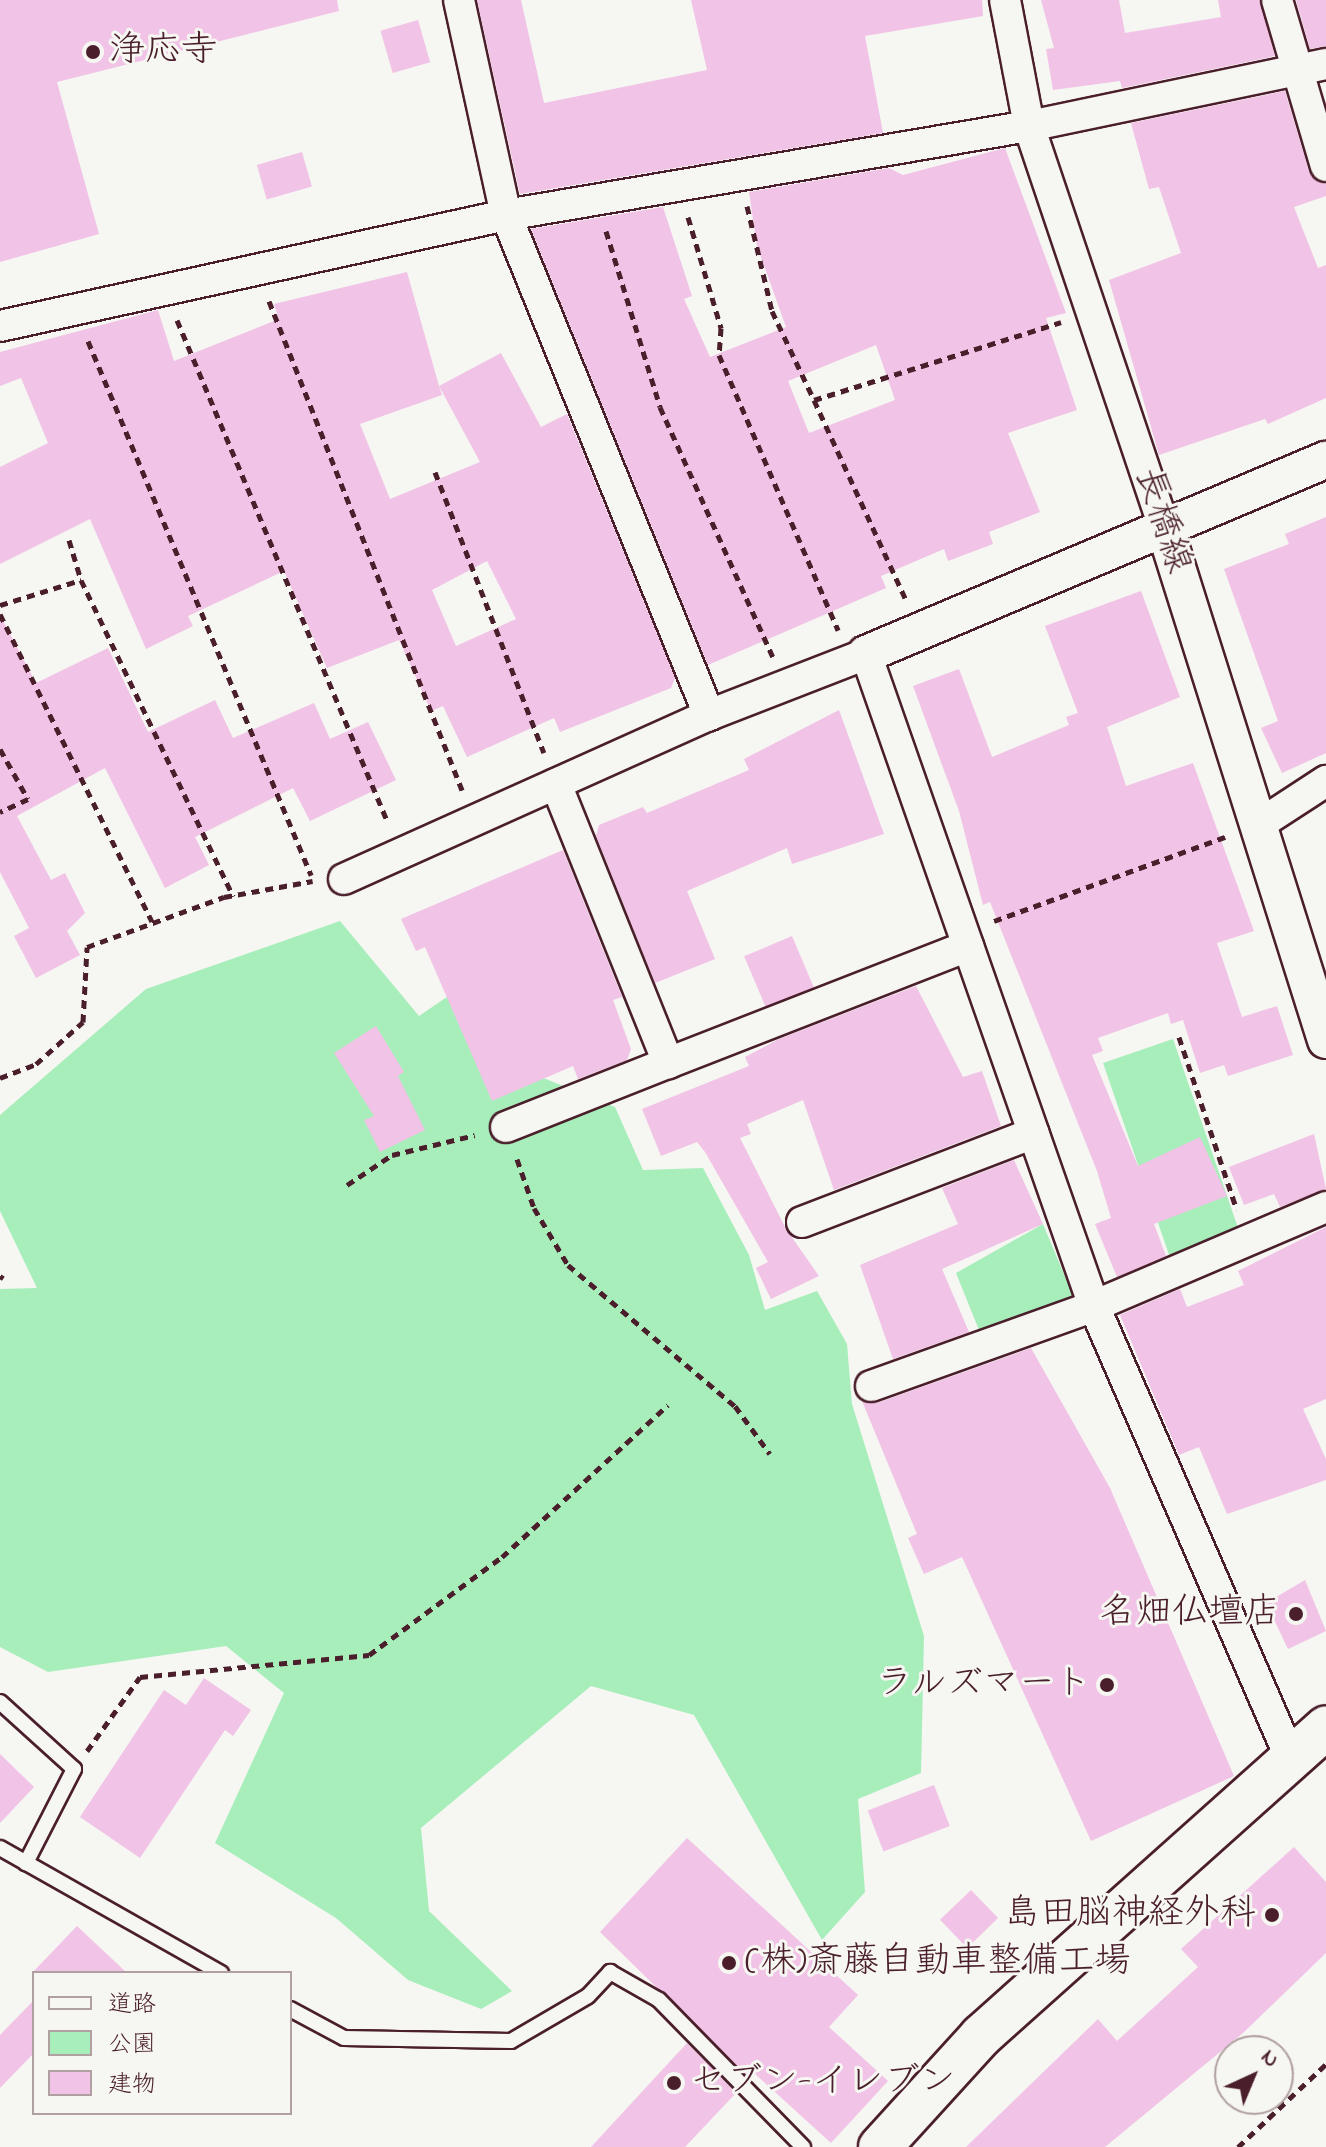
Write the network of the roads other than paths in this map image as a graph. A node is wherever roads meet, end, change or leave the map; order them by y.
1 (459, 0) edge
2 (1005, 0) edge
3 (1277, 0) edge
4 (1326, 64) edge
5 (1293, 72) junction
6 (1029, 126) junction
7 (1326, 166) edge
8 (506, 215) junction
9 (0, 326) edge
10 (1326, 460) edge
11 (1164, 526) junction
12 (859, 657) junction
13 (709, 715) junction
14 (1326, 781) edge
15 (556, 784) junction
16 (1260, 824) junction
17 (344, 879) road end
18 (965, 939) junction
19 (1318, 984) edge
20 (1326, 1040) edge
21 (668, 1063) junction
22 (506, 1127) road end
23 (1034, 1133) junction
24 (1326, 1207) edge
25 (802, 1222) dead end
26 (1094, 1306) junction
27 (871, 1386) dead end
28 (0, 1702) edge
29 (1326, 1727) edge
30 (1291, 1759) junction
31 (0, 1848) edge
32 (26, 1863) junction
33 (217, 1971) edge
34 (292, 2010) edge
35 (803, 2147) edge
36 (880, 2147) edge

1 - 8 street
2 - 6 street, 長橋線
3 - 5 street
4 - 5 street
5 - 6 street
5 - 7 street
6 - 8 street
6 - 11 street, 長橋線
8 - 9 street
8 - 13 street
10 - 11 street
11 - 12 street
11 - 16 street, 長橋線
12 - 13 street
12 - 18 street
13 - 15 street
14 - 16 street
15 - 17 street
15 - 21 street
16 - 19 street, 長橋線
18 - 21 street
18 - 23 street
19 - 20 street, 長橋線
21 - 22 street
23 - 25 street
23 - 26 street
24 - 26 street
26 - 27 street
26 - 30 street
28 - 32 lane
29 - 30 main road
30 - 36 main road
31 - 32 lane
32 - 33 lane
34 - 35 lane

